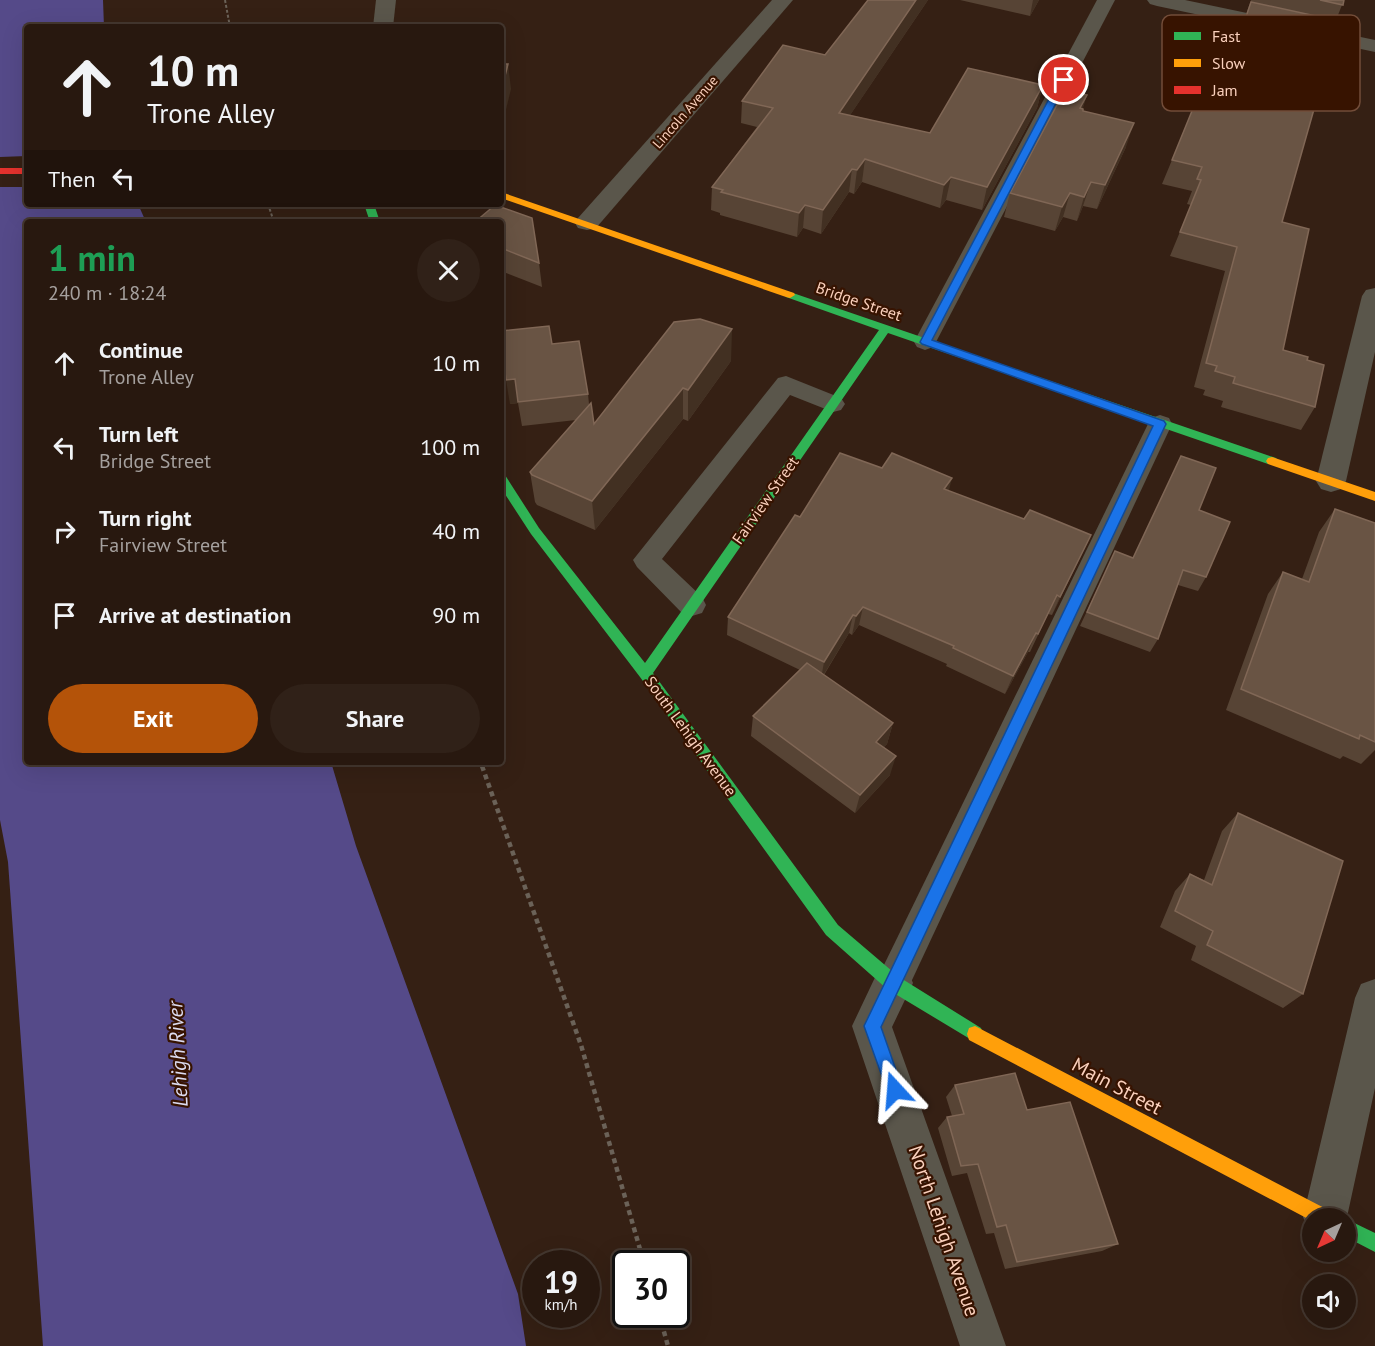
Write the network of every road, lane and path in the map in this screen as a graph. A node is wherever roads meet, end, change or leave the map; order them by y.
1 (225, 0) edge
2 (386, 0) edge
3 (783, 0) edge
4 (1106, 0) edge
5 (1156, 0) edge
6 (1227, 15) edge
7 (229, 24) edge
8 (383, 24) edge
9 (1360, 43) edge
10 (1375, 46) edge
11 (0, 171) edge
12 (24, 171) edge
13 (504, 196) edge
14 (587, 224) junction
15 (1375, 296) edge
16 (886, 328) junction
17 (926, 342) junction
18 (833, 404) junction
19 (1160, 424) junction
20 (1331, 481) junction
21 (504, 483) edge
22 (1375, 497) edge
23 (692, 605) junction
24 (645, 673) junction
25 (482, 765) edge
26 (893, 982) junction
27 (1375, 998) edge
28 (1307, 1208) edge
29 (1335, 1208) edge
30 (1356, 1233) edge
31 (1375, 1243) edge
32 (640, 1250) edge
33 (663, 1328) edge
34 (668, 1346) edge
35 (983, 1346) edge

1 - 7 path
2 - 8 street
3 - 14 street, Lincoln Avenue
4 - 17 lane
5 - 6 street
9 - 10 street
11 - 12 main road
13 - 14 main road, Bridge Street
14 - 16 main road, Bridge Street
15 - 20 street
16 - 17 main road, Bridge Street
16 - 18 main road, Fairview Street
17 - 19 main road, Bridge Street
18 - 23 main road, Fairview Street
18 - 23 lane
19 - 20 main road, Bridge Street
19 - 26 lane
20 - 22 main road, Bridge Street
21 - 24 main road, South Lehigh Avenue
23 - 24 main road, Fairview Street
24 - 26 main road, South Lehigh Avenue
25 - 32 path
26 - 28 main road, Main Street
26 - 35 street, North Lehigh Avenue
27 - 29 street
30 - 31 main road, Main Street
33 - 34 path

